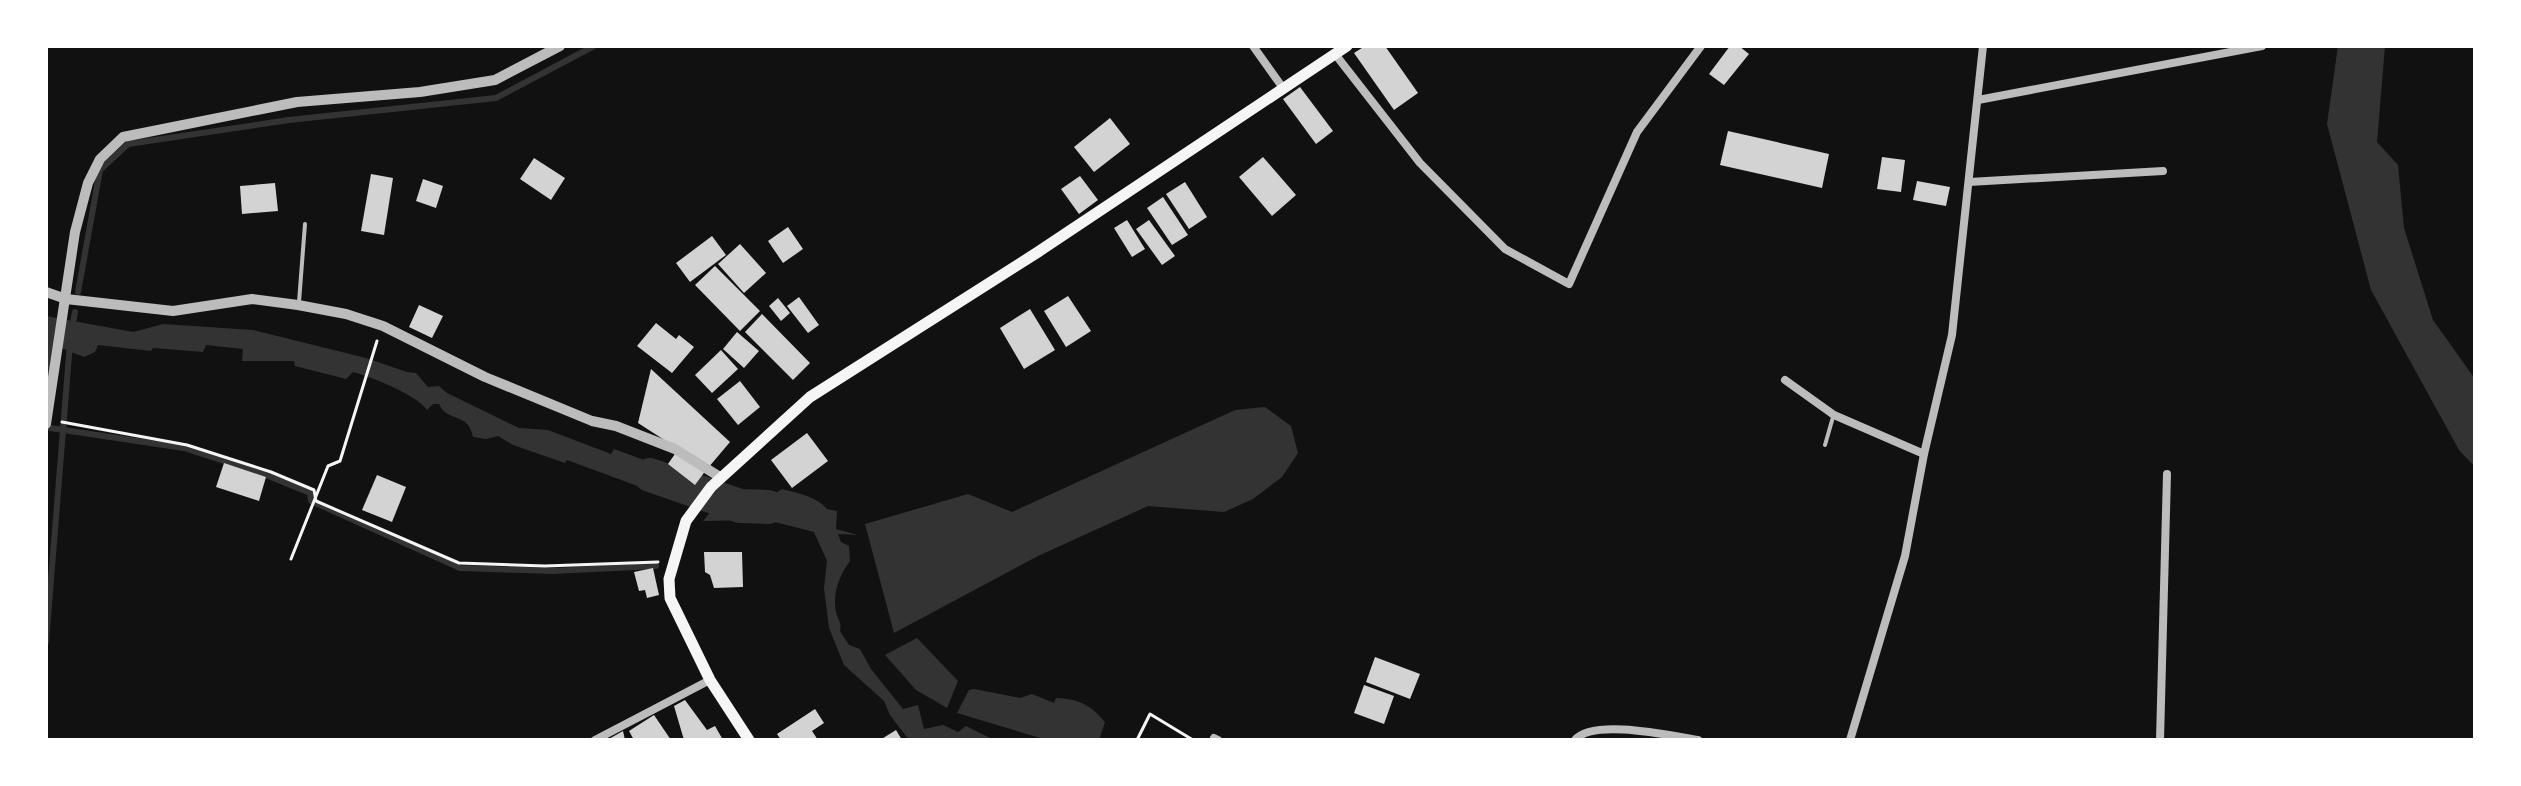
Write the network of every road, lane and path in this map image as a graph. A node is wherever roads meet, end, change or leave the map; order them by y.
1 (560, 46) edge
2 (1253, 46) edge
3 (1347, 46) edge
4 (1701, 46) edge
5 (1983, 46) edge
6 (2262, 46) edge
7 (1335, 54) junction
8 (1283, 88) junction
9 (1978, 100) junction
10 (2163, 171) dead end
11 (1969, 182) junction
12 (305, 224) dead end
13 (46, 292) edge
14 (66, 299) junction
15 (298, 305) junction
16 (373, 354) dead end
17 (1785, 380) dead end
18 (1834, 415) junction
19 (46, 422) edge
20 (1825, 445) dead end
21 (1924, 454) junction
22 (2167, 474) dead end
23 (720, 477) junction
24 (316, 501) junction
25 (291, 559) dead end
26 (674, 562) junction
27 (710, 680) junction
28 (595, 740) edge
29 (749, 740) edge
30 (1137, 740) edge
31 (1193, 740) edge
32 (1575, 740) edge
33 (1698, 740) edge
34 (1850, 740) edge
35 (2160, 740) edge

1 - 14 street
2 - 8 street
3 - 7 main road
4 - 7 street
5 - 9 street
6 - 9 street
7 - 8 main road
8 - 23 main road
9 - 11 street
10 - 11 street
11 - 21 street
12 - 15 lane
13 - 14 street
14 - 15 street
14 - 19 street
15 - 23 street
16 - 24 path
17 - 18 street
18 - 20 lane
18 - 21 street
19 - 24 path
21 - 34 street
22 - 35 street
23 - 26 main road
24 - 25 path
24 - 26 path
26 - 27 main road
27 - 28 street
27 - 29 main road
30 - 31 path
32 - 33 street

